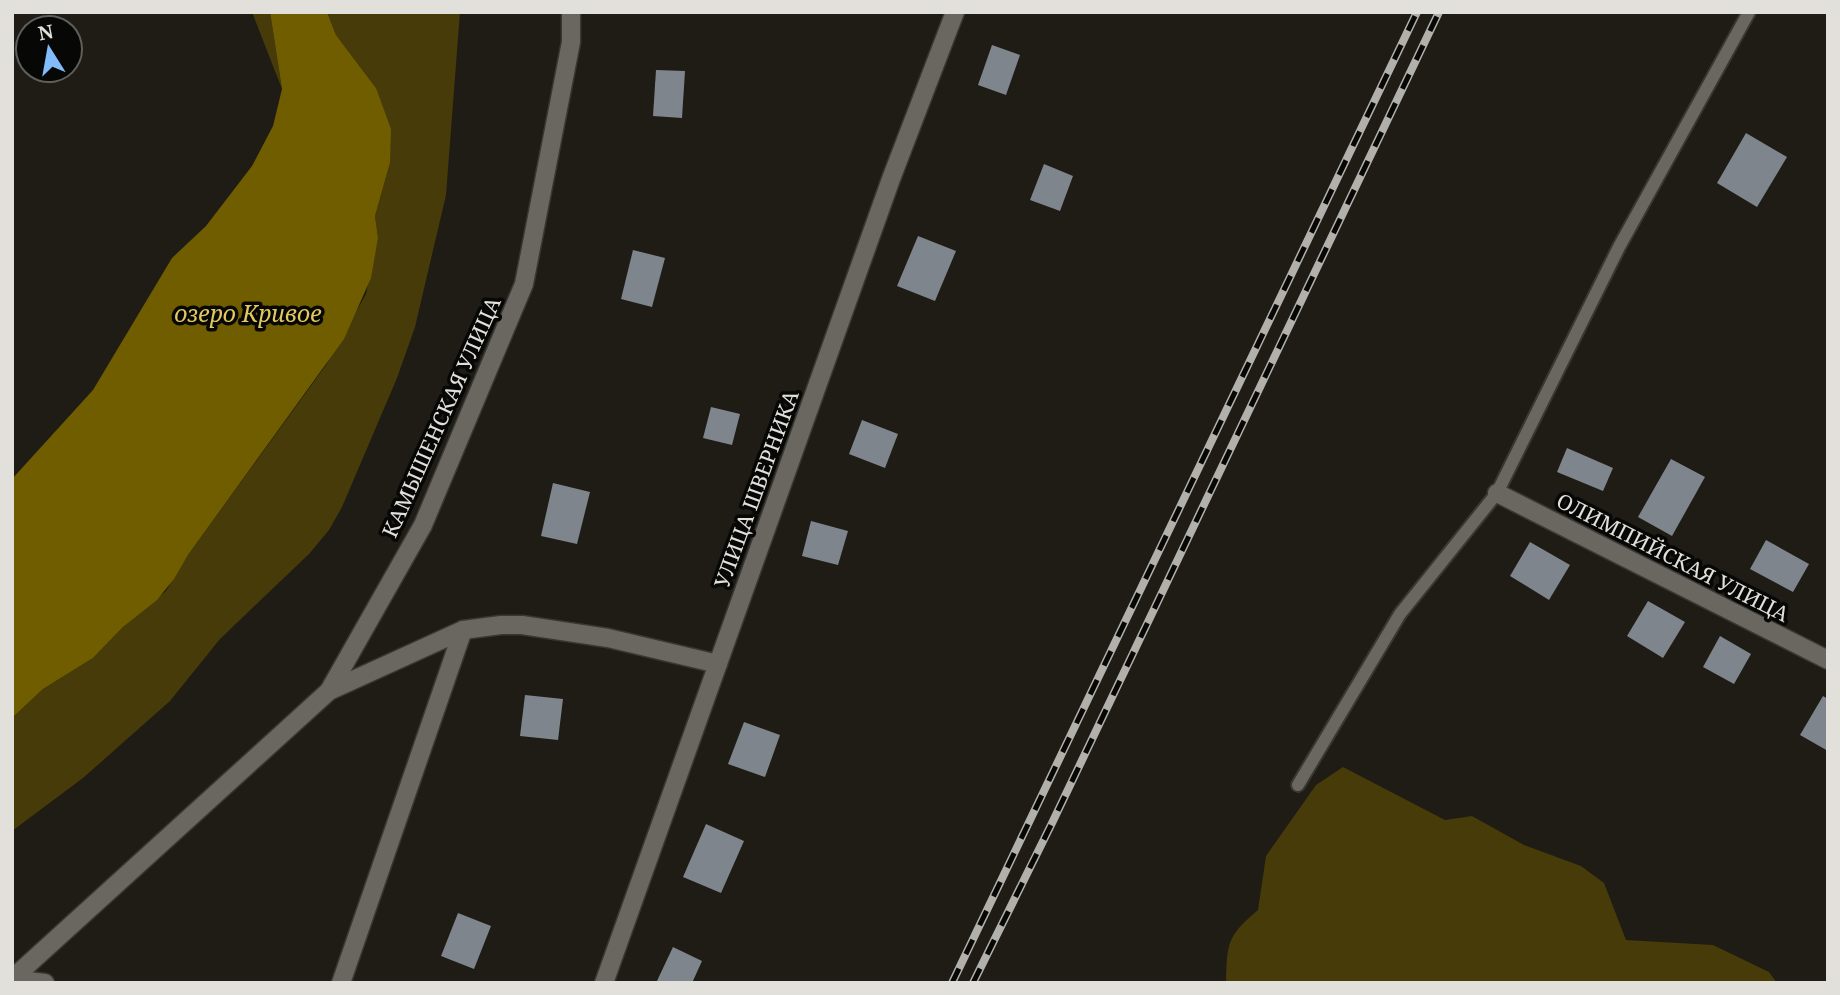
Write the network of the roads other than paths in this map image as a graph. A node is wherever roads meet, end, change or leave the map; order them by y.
1 (570, 12) edge
2 (955, 12) edge
3 (1749, 12) edge
4 (1497, 494) junction
5 (463, 630) junction
6 (1828, 660) edge
7 (718, 664) junction
8 (329, 691) junction
9 (1298, 785) dead end
10 (12, 979) edge
11 (45, 983) edge
12 (341, 983) edge
13 (604, 983) edge

1 - 8 street, КАМЫШЕНСКАЯ УЛИЦА
2 - 7 street, УЛИЦА ШВЕРНИКА
3 - 4 lane
4 - 6 street, ОЛИМПИЙСКАЯ УЛИЦА
4 - 9 lane
5 - 7 street
5 - 8 street
5 - 12 street
7 - 13 street, УЛИЦА ШВЕРНИКА
8 - 10 street, КАМЫШЕНСКАЯ УЛИЦА
10 - 11 street

